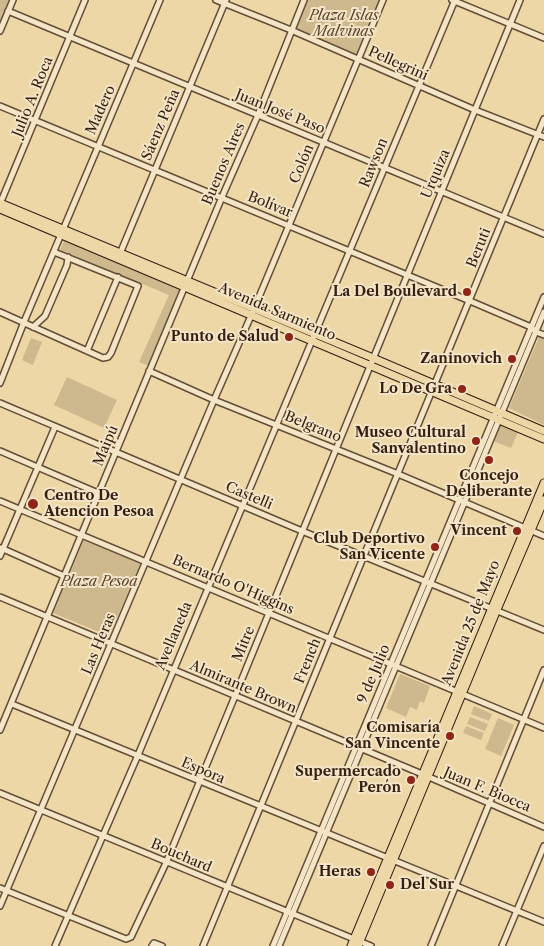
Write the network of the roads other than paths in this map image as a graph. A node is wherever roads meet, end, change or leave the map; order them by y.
1 (13, 0) edge
2 (85, 0) edge
3 (160, 0) edge
4 (216, 0) edge
5 (304, 0) edge
6 (383, 0) edge
7 (454, 0) edge
8 (520, 0) edge
9 (225, 2) edge
10 (8, 11) junction
11 (510, 24) junction
12 (291, 30) junction
13 (0, 31) edge
14 (70, 37) junction
15 (544, 38) edge
16 (358, 59) junction
17 (134, 64) junction
18 (418, 86) junction
19 (189, 87) junction
20 (0, 106) edge
21 (475, 110) junction
22 (258, 115) junction
23 (544, 119) edge
24 (35, 122) junction
25 (538, 134) junction
26 (544, 137) edge
27 (323, 142) junction
28 (97, 147) junction
29 (384, 167) junction
30 (154, 171) junction
31 (440, 191) junction
32 (222, 197) junction
33 (0, 203) edge
34 (0, 209) edge
35 (504, 218) junction
36 (289, 225) junction
37 (62, 232) junction
38 (544, 234) edge
39 (350, 251) junction
40 (54, 252) junction
41 (119, 256) junction
42 (68, 257) junction
43 (406, 275) junction
44 (118, 277) junction
45 (186, 284) junction
46 (544, 297) edge
47 (470, 301) junction
48 (0, 312) edge
49 (253, 312) junction
50 (544, 312) edge
51 (24, 322) junction
52 (33, 326) junction
53 (541, 327) edge
54 (534, 329) junction
55 (544, 335) edge
56 (313, 337) junction
57 (87, 351) junction
58 (372, 361) junction
59 (150, 372) junction
60 (0, 383) edge
61 (433, 388) junction
62 (214, 400) junction
63 (0, 403) edge
64 (498, 415) junction
65 (276, 424) junction
66 (55, 427) junction
67 (544, 431) edge
68 (544, 438) edge
69 (338, 449) junction
70 (0, 451) edge
71 (116, 451) junction
72 (37, 467) junction
73 (398, 474) junction
74 (180, 479) junction
75 (544, 483) edge
76 (98, 493) junction
77 (0, 500) edge
78 (544, 500) edge
79 (463, 501) junction
80 (242, 505) junction
81 (20, 509) junction
82 (528, 529) junction
83 (302, 531) junction
84 (81, 535) junction
85 (544, 536) edge
86 (2, 548) edge
87 (0, 556) edge
88 (364, 557) junction
89 (146, 561) junction
90 (64, 576) junction
91 (428, 583) junction
92 (207, 587) junction
93 (0, 597) edge
94 (493, 610) junction
95 (270, 613) junction
96 (47, 617) junction
97 (544, 630) edge
98 (329, 639) junction
99 (111, 644) junction
100 (393, 666) junction
101 (172, 669) junction
102 (544, 670) edge
103 (459, 692) junction
104 (236, 696) junction
105 (12, 704) junction
106 (524, 719) junction
107 (295, 721) junction
108 (544, 728) edge
109 (75, 729) junction
110 (0, 730) edge
111 (359, 748) junction
112 (138, 755) junction
113 (425, 775) junction
114 (200, 782) junction
115 (0, 793) edge
116 (488, 803) junction
117 (259, 806) junction
118 (41, 810) junction
119 (544, 827) edge
120 (324, 832) junction
121 (103, 835) junction
122 (544, 846) edge
123 (390, 859) junction
124 (166, 863) junction
125 (456, 886) junction
126 (226, 887) junction
127 (0, 888) edge
128 (6, 890) junction
129 (0, 906) edge
130 (517, 911) junction
131 (290, 913) junction
132 (67, 915) junction
133 (544, 922) edge
134 (356, 943) edge
135 (55, 946) edge
136 (152, 946) edge
137 (162, 946) edge
138 (203, 946) edge
139 (273, 946) edge
140 (279, 946) edge
141 (371, 946) edge
142 (430, 946) edge
143 (502, 946) edge

1 - 10 street
2 - 14 street, Julio A. Roca
3 - 17 street, Madero
4 - 9 street, Pellegrini
5 - 12 street, Buenos Aires
6 - 16 street, Colón
7 - 11 street
7 - 18 street, Rawson
8 - 11 street, Urquiza
9 - 12 street, Pellegrini
9 - 19 street, Sáenz Peña
10 - 13 street
10 - 14 street, Juan José Paso
11 - 15 street
11 - 21 street, Urquiza
12 - 16 street, Pellegrini
12 - 22 street, Buenos Aires
14 - 17 street, Juan José Paso
14 - 24 street, Julio A. Roca
16 - 18 street, Pellegrini
16 - 27 street, Colón
17 - 19 street, Juan José Paso
17 - 28 street, Madero
18 - 21 street, Pellegrini
18 - 29 street, Rawson
19 - 22 street, Juan José Paso
19 - 30 street, Sáenz Peña
20 - 24 street, Bolívar
21 - 25 street, Pellegrini
21 - 31 street, Urquiza
22 - 27 street, Juan José Paso
22 - 32 street, Buenos Aires
23 - 25 street, Beruti
24 - 28 street, Bolívar
24 - 33 street, Julio A. Roca
25 - 26 street, Pellegrini
25 - 35 street, Beruti
27 - 29 street, Juan José Paso
27 - 36 street, Colón
28 - 30 street, Bolívar
28 - 37 street, Madero
29 - 31 street, Juan José Paso
29 - 39 street, Rawson
30 - 32 street, Bolívar
30 - 41 street, Sáenz Peña
31 - 35 street, Juan José Paso
31 - 43 street, Urquiza
32 - 36 street, Bolívar
32 - 45 street, Buenos Aires
33 - 37 main road, Avenida Sarmiento
34 - 37 main road, Avenida Sarmiento
35 - 38 street, Juan José Paso
35 - 47 street, Beruti
36 - 39 street, Bolívar
36 - 49 street, Colón
37 - 40 street, Madero
37 - 41 main road, Avenida Sarmiento
39 - 43 street, Bolívar
39 - 56 street, Rawson
40 - 42 street
40 - 51 street, Madero
41 - 45 main road, Avenida Sarmiento
42 - 44 street
42 - 52 street
43 - 47 street, Bolívar
43 - 58 street, Urquiza
44 - 57 street
44 - 57 street
45 - 49 main road, Avenida Sarmiento
45 - 59 street, Maipú
46 - 54 street, 9 de Julio
47 - 54 street, Bolívar
47 - 61 street, Beruti
48 - 51 street
49 - 56 main road, Avenida Sarmiento
49 - 62 street, Las Heras
50 - 53 street
51 - 52 street
51 - 60 street, Madero
52 - 57 street
53 - 54 street
54 - 55 street, Bolívar
54 - 64 street, 9 de Julio
56 - 58 main road, Avenida Sarmiento
56 - 65 street, Avellaneda
58 - 61 main road, Avenida Sarmiento
58 - 69 street, Mitre
59 - 62 street, Belgrano
59 - 71 street, Maipú
61 - 64 main road, Avenida Sarmiento
61 - 73 street, French
62 - 65 street, Belgrano
62 - 74 street, Las Heras
63 - 66 street, Castelli
64 - 67 main road, Avenida Sarmiento
64 - 68 main road, Avenida Sarmiento
64 - 79 street, 9 de Julio
65 - 69 street, Belgrano
65 - 80 street, Avellaneda
66 - 71 street, Castelli
66 - 72 street
69 - 73 street, Belgrano
69 - 83 street, Mitre
70 - 72 street
71 - 74 street, Castelli
71 - 76 street, Maipú
72 - 76 street
72 - 81 street
73 - 79 street, Belgrano
73 - 88 street, French
74 - 80 street, Castelli
74 - 89 street, Las Heras
75 - 82 main road, Avenida 25 de Mayo
76 - 84 street, Maipú
77 - 81 street, Bernardo O'Higgins
78 - 82 main road, Avenida 25 de Mayo
79 - 82 street, Belgrano
79 - 91 street, 9 de Julio
80 - 83 street, Castelli
80 - 92 street, Avellaneda
81 - 84 street, Bernardo O'Higgins
81 - 86 street
82 - 85 street, Belgrano
82 - 94 main road, Avenida 25 de Mayo
83 - 88 street, Castelli
83 - 95 street, Mitre
84 - 89 street, Bernardo O'Higgins
84 - 90 street, Maipú
86 - 87 street
86 - 90 street
88 - 91 street, Castelli
88 - 98 street, French
89 - 92 street, Bernardo O'Higgins
89 - 99 street, Las Heras
90 - 96 street, Maipú
91 - 94 street, Castelli
91 - 100 street, 9 de Julio
92 - 95 street, Bernardo O'Higgins
92 - 101 street, Avellaneda
93 - 96 street, Almirante Brown
94 - 97 street, Castelli
94 - 103 main road, Avenida 25 de Mayo
95 - 98 street, Bernardo O'Higgins
95 - 104 street, Mitre
96 - 99 street, Almirante Brown
96 - 105 street, Maipú
98 - 100 street, Bernardo O'Higgins
98 - 107 street, French
99 - 101 street, Almirante Brown
99 - 109 street, Las Heras
100 - 103 street, Bernardo O'Higgins
100 - 111 street, 9 de Julio
101 - 104 street, Almirante Brown
101 - 112 street, Avellaneda
102 - 106 street
103 - 106 street, Bernardo O'Higgins
103 - 113 main road, Avenida 25 de Mayo
104 - 107 street, Almirante Brown
104 - 114 street, Mitre
105 - 109 street, Espora
105 - 110 street, Maipú
106 - 108 street, Bernardo O'Higgins
106 - 116 street
107 - 111 street, Almirante Brown
107 - 117 street, French
109 - 112 street, Espora
109 - 118 street, Las Heras
111 - 113 street, Almirante Brown
111 - 120 street, 9 de Julio
112 - 114 street, Espora
112 - 121 street, Avellaneda
113 - 116 street, Juan F. Biocca
113 - 123 main road, Avenida 25 de Mayo
114 - 117 street, Espora
114 - 124 street, Mitre
115 - 118 street, Bouchard
116 - 119 street, Juan F. Biocca
116 - 125 street
117 - 120 street, Espora
117 - 126 street, French
118 - 121 street, Bouchard
118 - 128 street, Las Heras
120 - 123 street, Espora
120 - 131 street, 9 de Julio
121 - 124 street, Bouchard
121 - 132 street, Avellaneda
122 - 130 street
123 - 125 street, Espora
123 - 134 main road, Avenida 25 de Mayo
124 - 126 street, Bouchard
124 - 132 street, Mitre
125 - 130 street, Espora
125 - 142 street
126 - 131 street, Bouchard
126 - 138 street, French
127 - 128 street
128 - 129 street, Las Heras
128 - 132 street
130 - 133 street, Espora
130 - 143 street
131 - 134 street, Bouchard
131 - 139 street, 9 de Julio
131 - 140 street, 9 de Julio
132 - 135 street, Avellaneda
134 - 141 street, Bouchard
136 - 137 street

